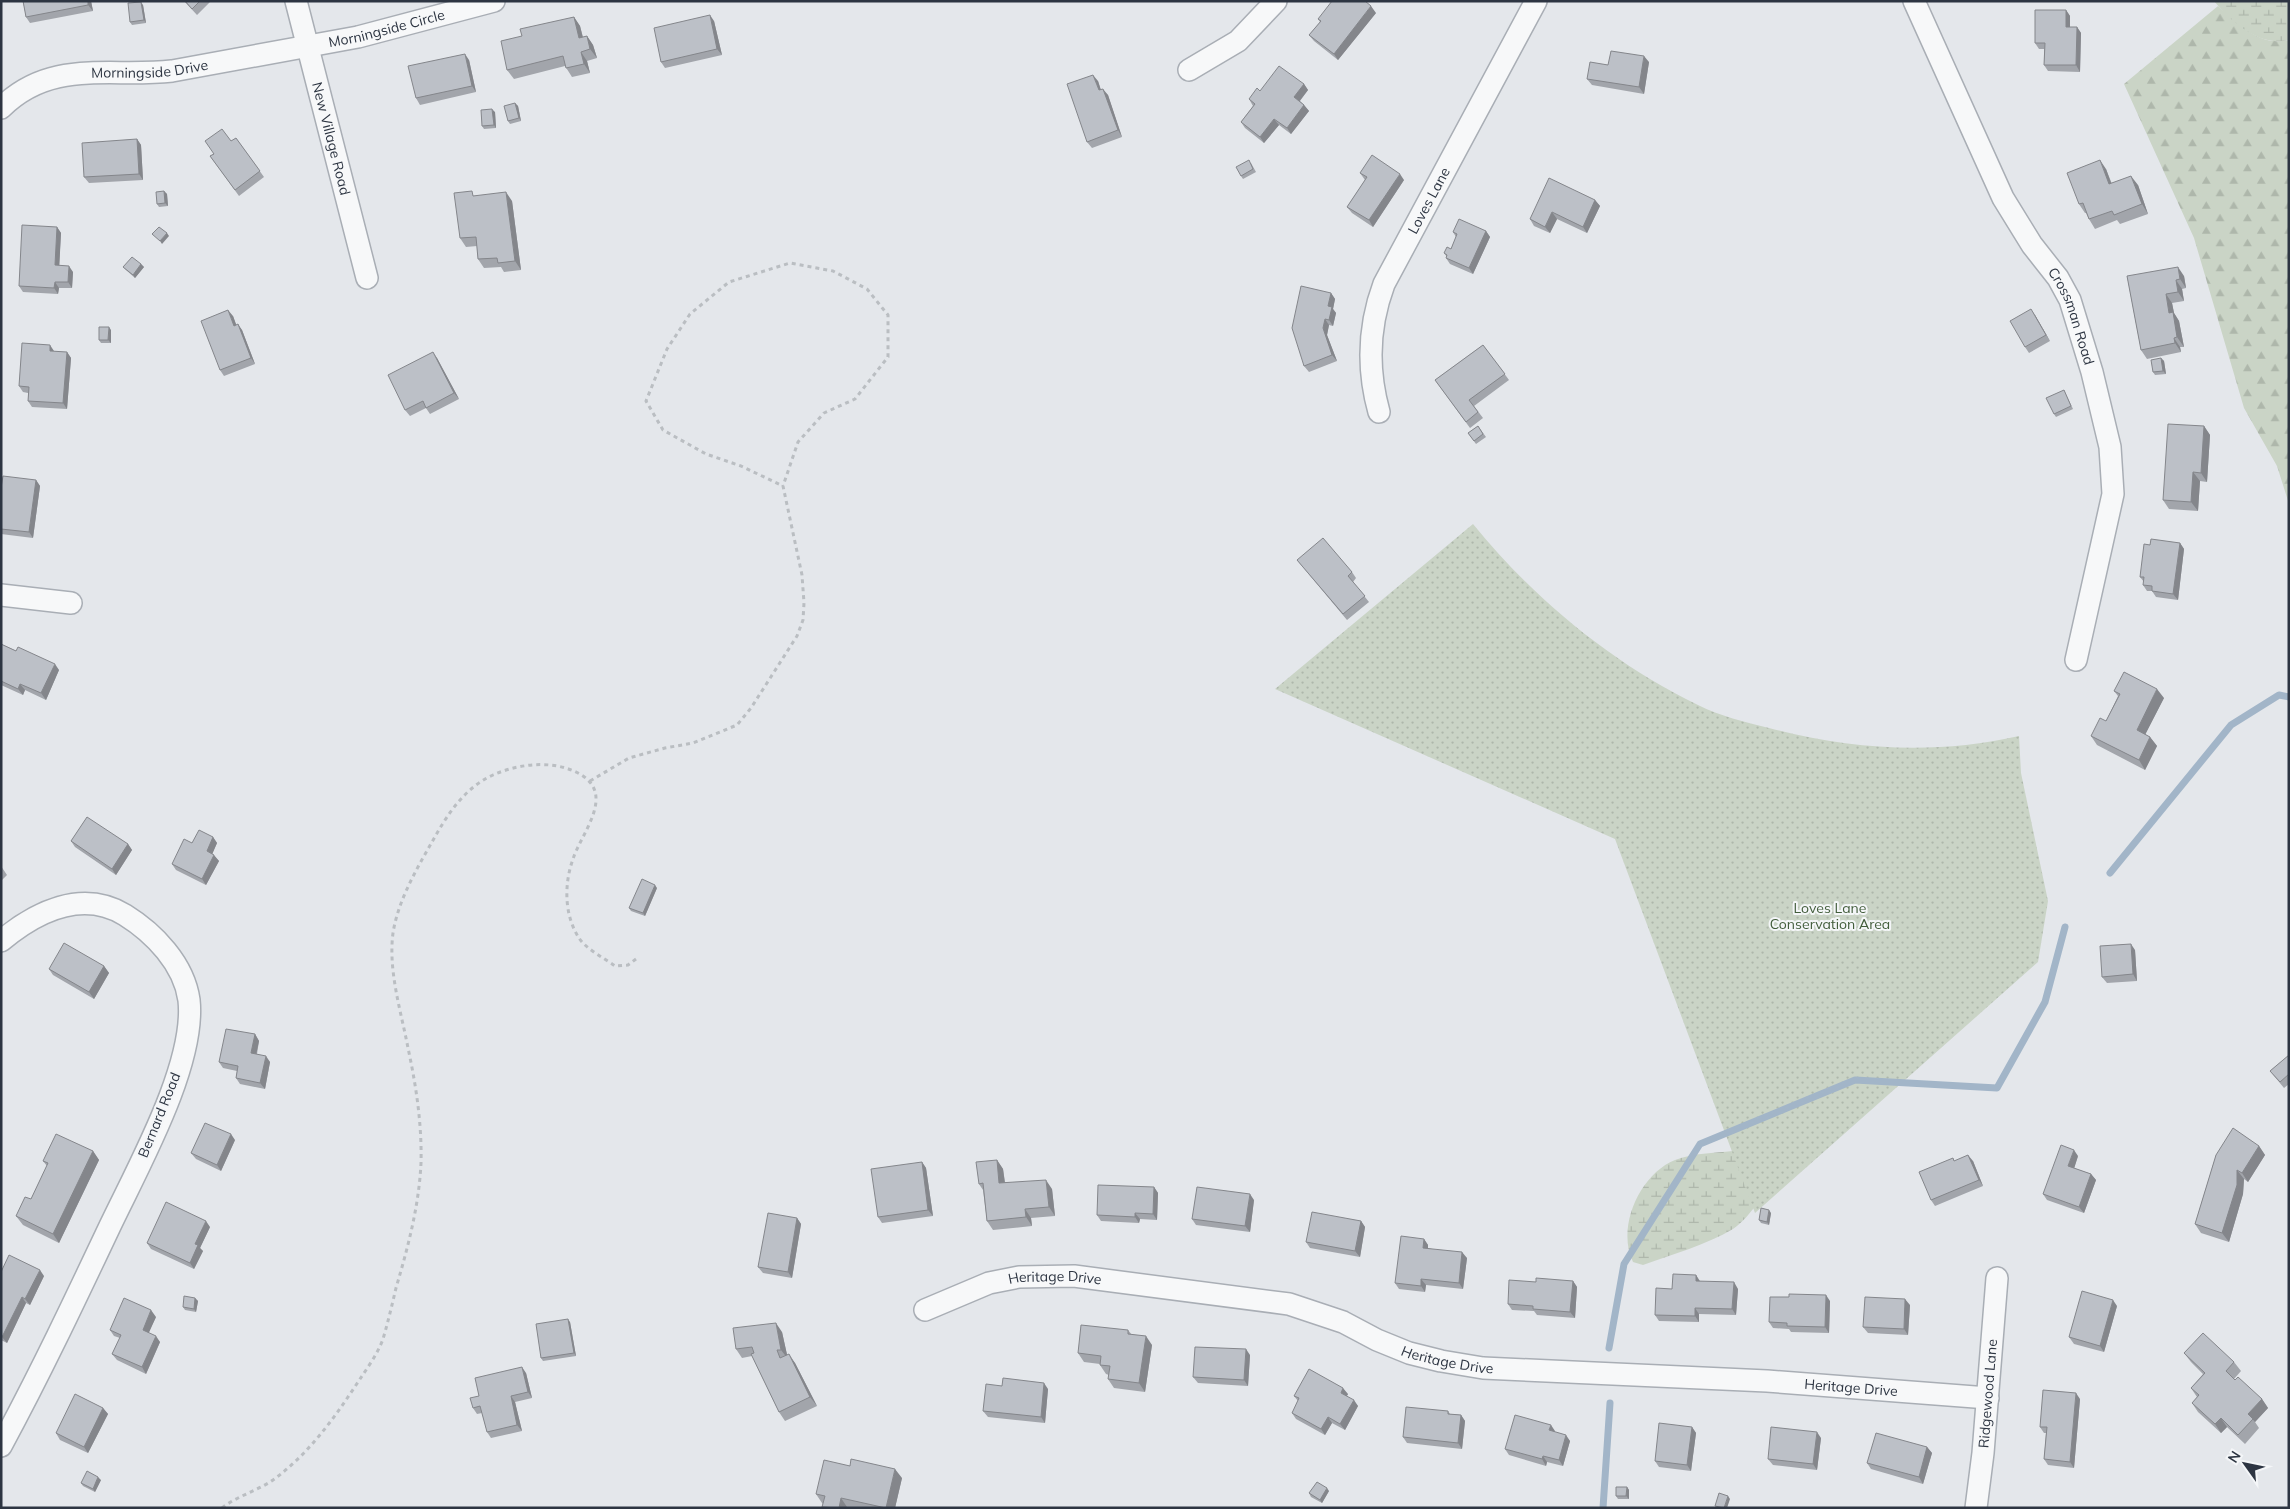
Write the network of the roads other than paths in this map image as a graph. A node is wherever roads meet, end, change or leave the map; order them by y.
1 (296, 1) edge
2 (494, 1) edge
3 (1276, 1) edge
4 (1536, 1) edge
5 (1914, 1) edge
6 (306, 47) junction
7 (1189, 70) dead end
8 (1, 108) edge
9 (367, 278) dead end
10 (1379, 412) dead end
11 (1, 595) edge
12 (71, 603) dead end
13 (2076, 660) dead end
14 (1, 941) edge
15 (1997, 1278) dead end
16 (925, 1310) dead end
17 (1988, 1398) junction
18 (1, 1446) edge
19 (1976, 1508) edge

1 - 6 street, New Village Road
2 - 6 street, Morningside Circle
3 - 7 street
4 - 10 street, Loves Lane
5 - 13 street, Crossman Road
6 - 8 street, Morningside Drive
6 - 9 street, New Village Road
11 - 12 street
14 - 18 street, Bernard Road
15 - 17 street, Ridgewood Lane
16 - 17 street, Heritage Drive
17 - 19 street, Ridgewood Lane

